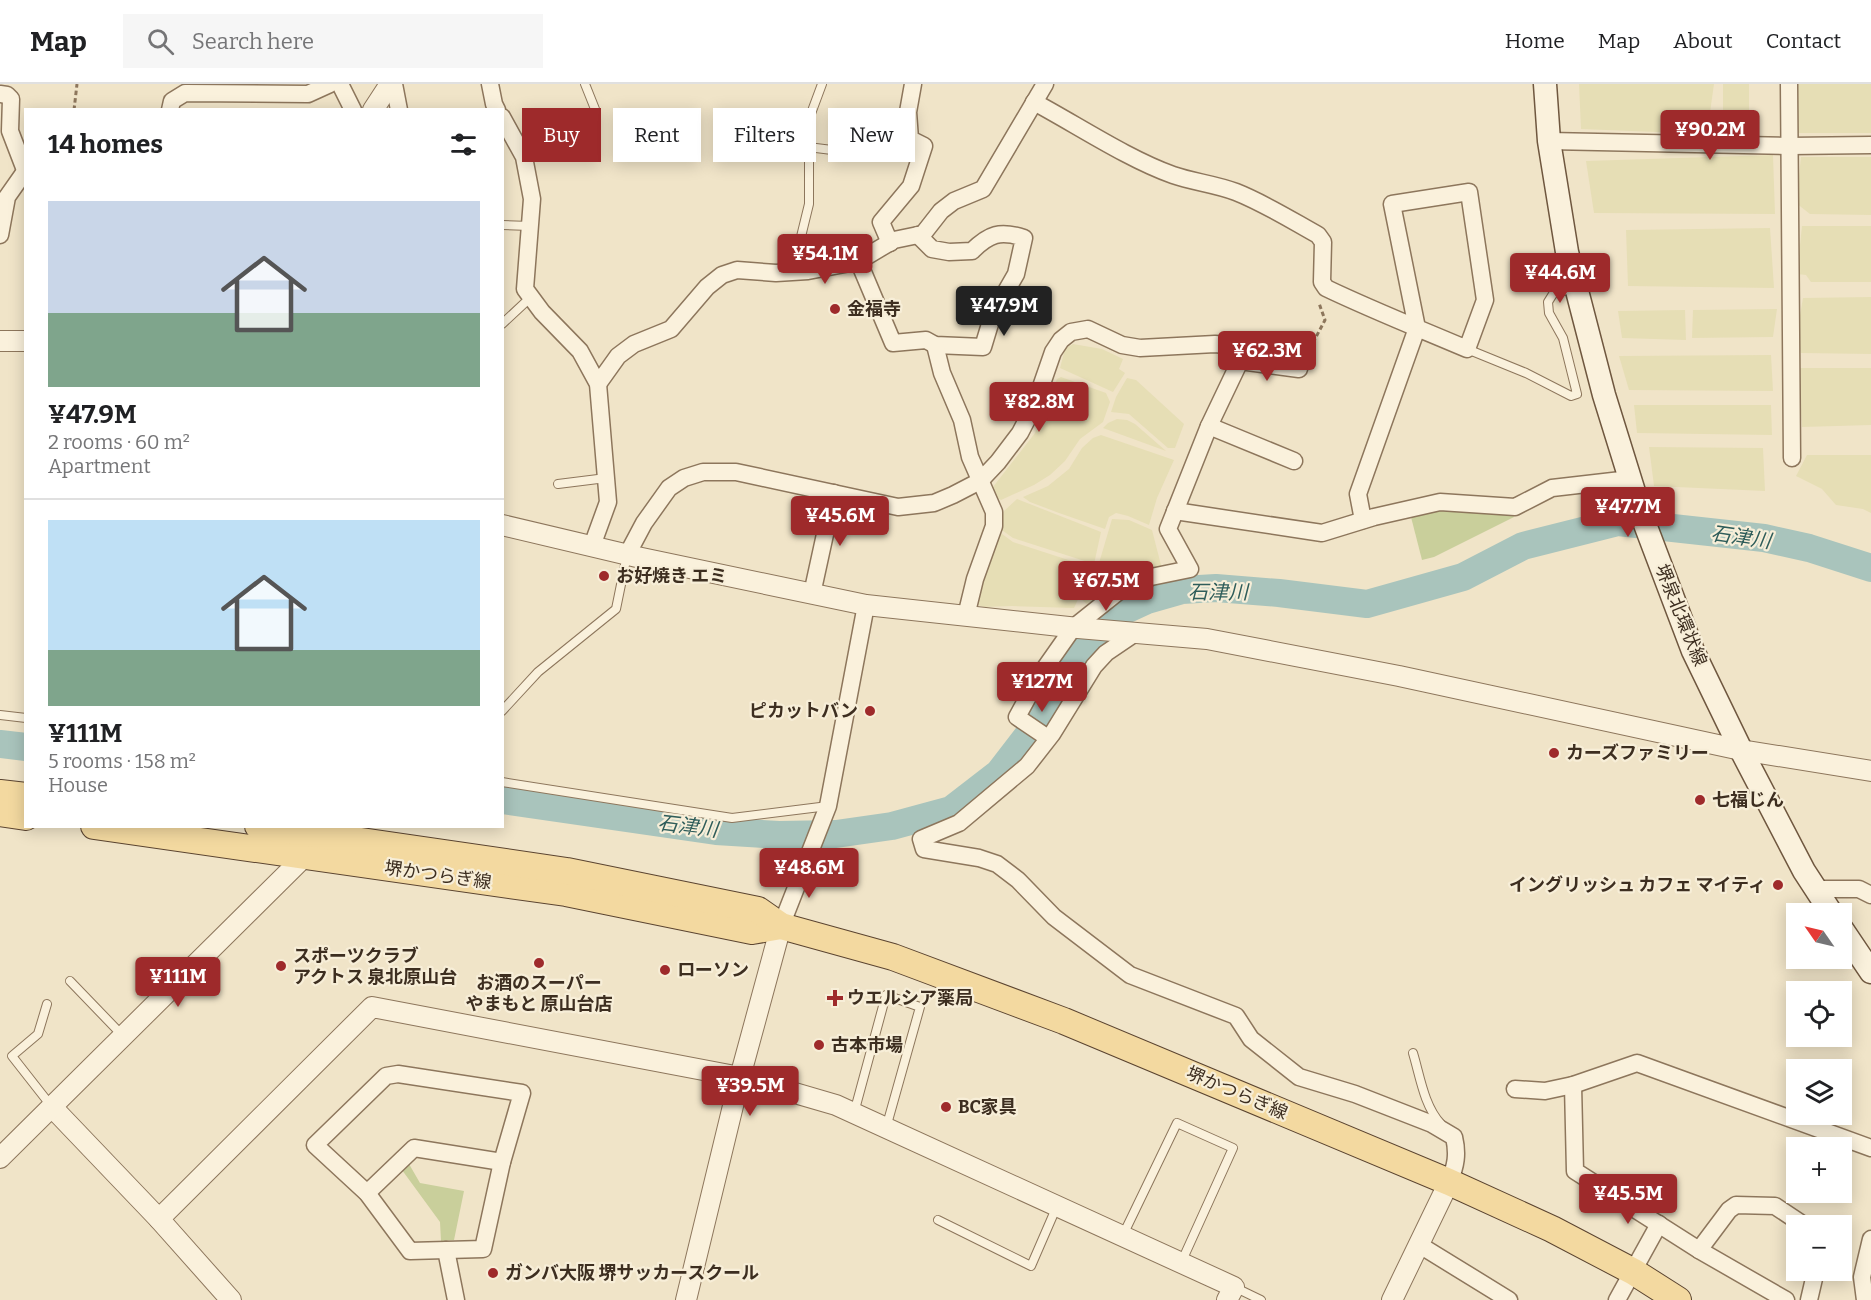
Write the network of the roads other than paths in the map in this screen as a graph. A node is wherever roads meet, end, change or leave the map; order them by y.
1 (330, 84) edge
2 (340, 84) edge
3 (392, 84) edge
4 (490, 84) edge
5 (585, 84) edge
6 (822, 84) edge
7 (913, 84) edge
8 (1046, 84) edge
9 (1545, 84) edge
10 (1789, 84) edge
11 (0, 94) edge
12 (207, 101) edge
13 (1034, 102) junction
14 (170, 108) edge
15 (352, 108) edge
16 (374, 108) edge
17 (398, 108) edge
18 (496, 108) edge
19 (595, 108) edge
20 (813, 108) edge
21 (909, 108) edge
22 (504, 121) edge
23 (1549, 141) junction
24 (915, 142) edge
25 (1871, 145) edge
26 (1790, 146) junction
27 (808, 162) edge
28 (24, 167) edge
29 (24, 172) edge
30 (504, 225) edge
31 (530, 226) junction
32 (918, 235) junction
33 (0, 236) edge
34 (890, 243) junction
35 (858, 260) junction
36 (801, 272) junction
37 (1577, 287) junction
38 (531, 297) junction
39 (504, 322) edge
40 (1417, 328) junction
41 (0, 341) edge
42 (24, 341) edge
43 (935, 345) junction
44 (1467, 349) junction
45 (1240, 361) junction
46 (1299, 369) road end
47 (598, 384) junction
48 (1209, 426) junction
49 (1792, 458) dead end
50 (1294, 462) dead end
51 (606, 478) junction
52 (1629, 479) junction
53 (980, 481) junction
54 (558, 484) dead end
55 (834, 493) junction
56 (1175, 511) junction
57 (1363, 520) junction
58 (504, 525) edge
59 (591, 546) junction
60 (627, 555) junction
61 (812, 594) junction
62 (866, 605) junction
63 (966, 616) junction
64 (1075, 628) junction
65 (1132, 634) junction
66 (504, 709) edge
67 (0, 715) edge
68 (24, 718) edge
69 (1048, 738) junction
70 (1741, 750) junction
71 (1871, 771) edge
72 (504, 782) edge
73 (0, 793) edge
74 (24, 796) edge
75 (825, 811) junction
76 (0, 813) edge
77 (24, 817) edge
78 (116, 828) edge
79 (263, 828) edge
80 (306, 845) junction
81 (1815, 889) junction
82 (1871, 895) edge
83 (1825, 903) edge
84 (780, 926) junction
85 (1852, 944) edge
86 (1871, 972) edge
87 (70, 981) dead end
88 (47, 1004) dead end
89 (123, 1036) junction
90 (1413, 1053) dead end
91 (740, 1077) junction
92 (1573, 1086) junction
93 (1515, 1089) dead end
94 (52, 1107) junction
95 (854, 1113) junction
96 (886, 1128) junction
97 (1454, 1137) junction
98 (1871, 1148) edge
99 (0, 1158) edge
100 (502, 1162) junction
101 (1449, 1182) junction
102 (367, 1193) junction
103 (1057, 1206) junction
104 (1788, 1215) edge
105 (159, 1219) junction
106 (938, 1220) dead end
107 (1659, 1224) junction
108 (1122, 1236) junction
109 (1871, 1239) edge
110 (1418, 1244) junction
111 (446, 1250) junction
112 (1700, 1250) junction
113 (1181, 1263) junction
114 (1634, 1272) junction
115 (1813, 1281) edge
116 (1230, 1293) edge
117 (1501, 1298) edge
118 (231, 1300) edge
119 (456, 1300) edge
120 (686, 1300) edge
121 (1261, 1300) edge
122 (1392, 1300) edge
123 (1617, 1300) edge
124 (1678, 1300) edge
125 (1786, 1300) edge
126 (1809, 1300) edge
127 (1865, 1300) edge

1 - 12 street
2 - 15 street
3 - 16 street
3 - 17 street
4 - 18 street
5 - 19 lane
6 - 20 lane
7 - 21 street
8 - 13 street
9 - 23 main road, 堺泉北環状線
10 - 26 street
11 - 28 street
12 - 14 street
13 - 32 street
13 - 40 street
22 - 31 street
23 - 26 street
23 - 37 main road, 堺泉北環状線
24 - 34 street
25 - 26 street
26 - 49 street
27 - 36 lane
29 - 33 street
30 - 31 lane
31 - 38 street
32 - 34 street
32 - 43 street
34 - 35 street
35 - 36 street
35 - 43 street
36 - 47 street
37 - 44 lane
37 - 52 main road, 堺泉北環状線
38 - 39 lane
38 - 47 street
40 - 44 street
40 - 44 street
40 - 57 street
41 - 42 street
43 - 53 street
45 - 46 street
45 - 48 street
45 - 53 street
47 - 51 street
48 - 50 street
48 - 56 street
51 - 54 lane
51 - 59 street
52 - 57 street
52 - 70 main road, 堺泉北環状線
53 - 55 street
53 - 63 street
55 - 60 street
55 - 61 street
56 - 57 street
56 - 64 street
58 - 59 street
59 - 60 street
60 - 61 street
60 - 66 lane
61 - 62 street
62 - 63 street
62 - 75 street
63 - 64 street
64 - 65 street
64 - 69 street
65 - 69 street
65 - 70 street
67 - 68 lane
69 - 97 street
70 - 71 street
70 - 81 main road, 堺泉北環状線
72 - 75 lane
73 - 74 main road
75 - 84 street
76 - 77 main road
78 - 80 main road, 堺かつらぎ線
79 - 80 main road, 堺かつらぎ線
80 - 84 main road, 堺かつらぎ線
80 - 89 street
81 - 82 street
81 - 83 main road, 堺泉北環状線
84 - 91 street
84 - 101 main road, 堺かつらぎ線
85 - 86 main road
87 - 89 lane
88 - 94 lane
89 - 94 street
90 - 97 lane
91 - 95 street
91 - 105 street
91 - 120 street
92 - 93 street
92 - 98 street
92 - 107 street
94 - 99 street
94 - 105 street
95 - 96 street
95 - 96 lane
96 - 103 street
97 - 101 street
100 - 102 street
100 - 102 street
100 - 111 street
101 - 110 street
101 - 114 main road, 堺かつらぎ線
102 - 111 street
103 - 106 lane
103 - 108 street
104 - 112 street
105 - 118 street
107 - 112 street
107 - 114 street
108 - 113 street
108 - 113 lane
109 - 127 street
110 - 117 street
110 - 122 street
111 - 119 street
112 - 125 street
113 - 116 street
114 - 123 street
114 - 124 main road, 堺かつらぎ線
115 - 126 street
116 - 121 lane

